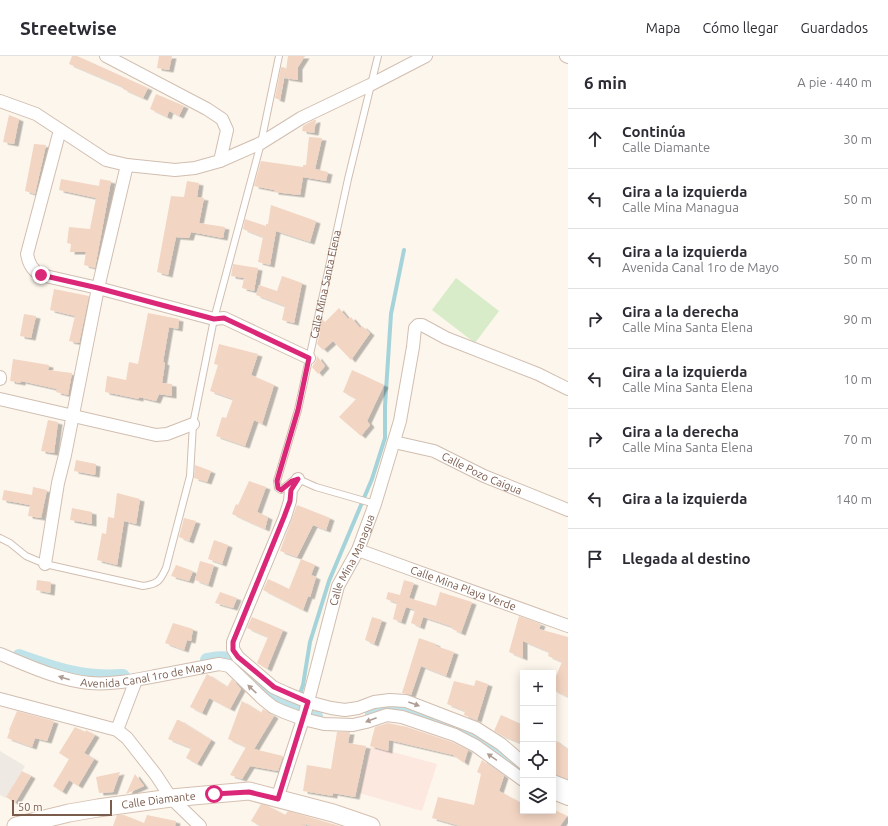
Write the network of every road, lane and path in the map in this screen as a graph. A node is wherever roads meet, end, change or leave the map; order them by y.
1 (106, 56) edge
2 (279, 56) edge
3 (378, 56) edge
4 (426, 56) edge
5 (370, 85) junction
6 (0, 101) edge
7 (60, 130) junction
8 (261, 143) junction
9 (220, 161) junction
10 (127, 165) junction
11 (98, 288) junction
12 (214, 319) junction
13 (309, 358) junction
14 (568, 389) edge
15 (0, 399) edge
16 (72, 415) junction
17 (193, 424) junction
18 (394, 442) junction
19 (298, 479) junction
20 (376, 504) junction
21 (568, 510) edge
22 (0, 538) edge
23 (358, 550) junction
24 (45, 564) junction
25 (568, 626) edge
26 (0, 654) edge
27 (136, 680) junction
28 (0, 700) edge
29 (308, 702) junction
30 (303, 719) junction
31 (117, 730) junction
32 (520, 760) edge
33 (520, 778) edge
34 (556, 782) edge
35 (568, 788) edge
36 (556, 794) edge
37 (171, 798) junction
38 (278, 799) junction
39 (568, 799) edge
40 (16, 826) edge
41 (200, 826) edge
42 (371, 826) edge

1 - 9 street
2 - 8 lane
3 - 5 lane, Calle Mina Santa Elena
4 - 5 street
5 - 8 street
5 - 13 lane, Calle Mina Santa Elena
6 - 7 street
7 - 10 street
7 - 11 street
8 - 9 street
8 - 12 lane
9 - 10 street
10 - 11 street
11 - 12 street
11 - 16 street
12 - 13 street
12 - 17 lane
13 - 19 lane, Calle Mina Santa Elena
14 - 18 street, Calle Mina Managua
15 - 16 street
16 - 17 street
16 - 24 street
17 - 24 lane
18 - 20 street, Calle Mina Managua
18 - 21 street, Calle Pozo Caigua
19 - 20 lane
19 - 29 street
20 - 23 street, Calle Mina Managua
22 - 24 lane
23 - 25 street, Calle Mina Playa Verde
23 - 29 street, Calle Mina Managua
27 -> 26 street, Avenida Canal 1ro de Mayo
30 -> 27 street, Avenida Canal 1ro de Mayo
27 - 31 street
28 - 31 street
29 - 30 street, Calle Mina Managua
29 -> 32 street
33 -> 30 street, Avenida Canal 1ro de Mayo
30 - 38 street, Calle Mina Managua
31 - 37 street
34 - 35 street
36 - 39 street
37 - 38 street, Calle Diamante
37 - 40 street, Calle Diamante
37 - 41 street
38 - 42 street, Calle Diamante

